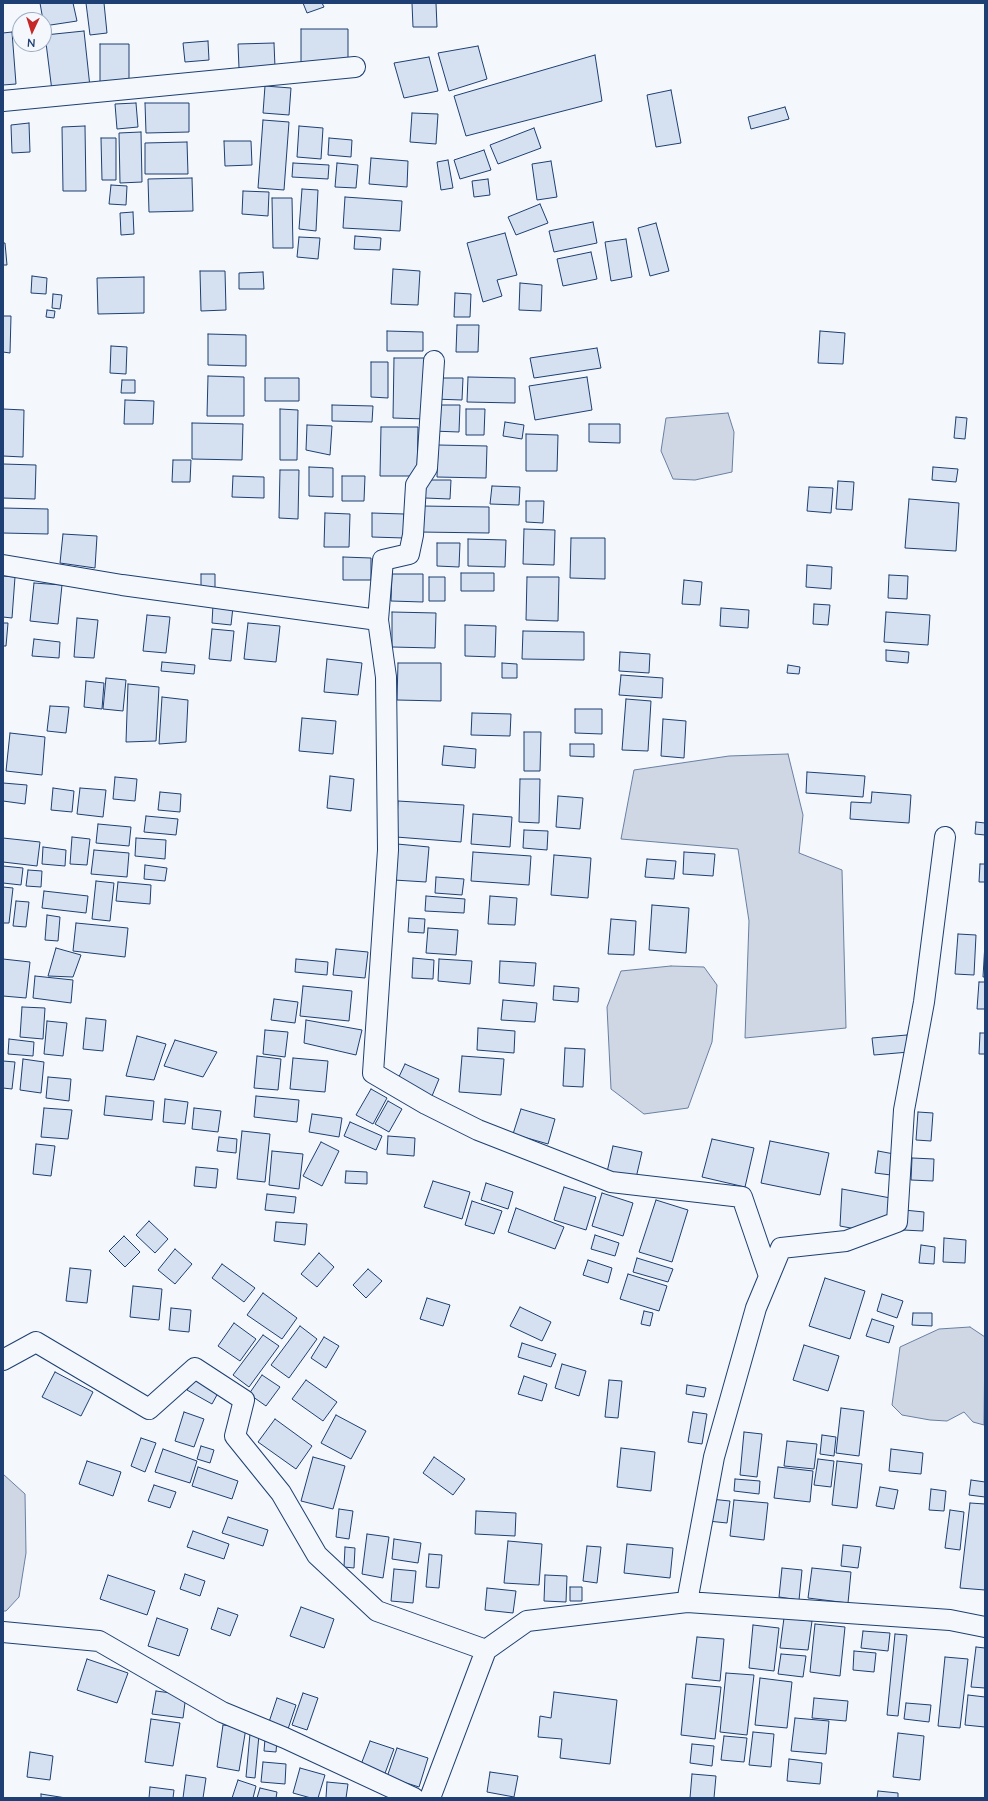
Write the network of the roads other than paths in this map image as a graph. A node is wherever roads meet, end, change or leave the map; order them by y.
1 (355, 67) dead end
2 (3, 101) edge
3 (434, 361) dead end
4 (3, 566) edge
5 (378, 620) junction
6 (945, 837) dead end
7 (769, 1276) junction
8 (3, 1360) edge
9 (687, 1602) junction
10 (985, 1627) edge
11 (3, 1632) edge
12 (486, 1650) junction
13 (414, 1798) edge
14 (430, 1798) edge

1 - 2 street
3 - 5 street
4 - 5 street
5 - 7 street
6 - 7 street
7 - 9 street
8 - 12 street
9 - 10 street
9 - 12 street
11 - 13 street
12 - 14 street

